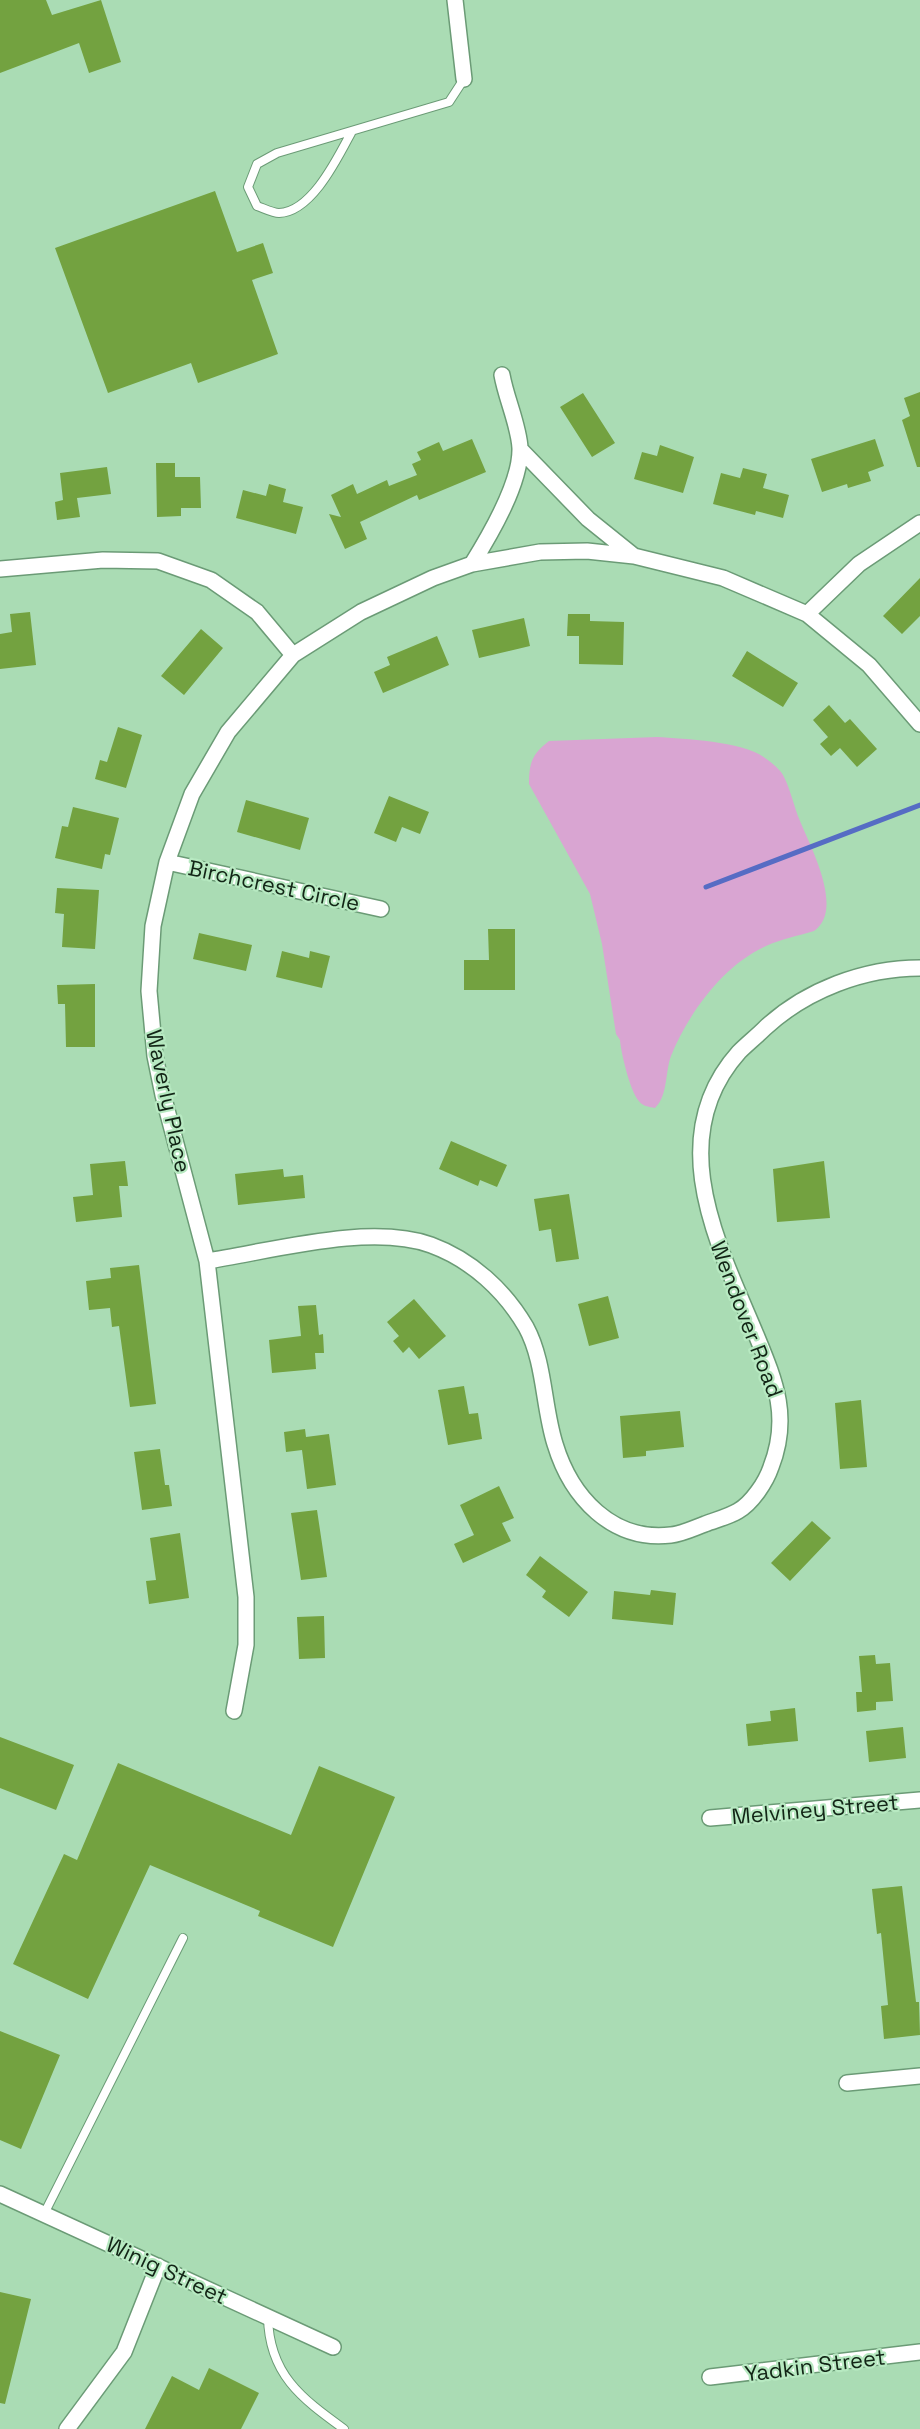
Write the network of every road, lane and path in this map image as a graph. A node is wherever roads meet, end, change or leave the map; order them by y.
1 (455, 0) edge
2 (464, 79) joint
3 (351, 133) junction
4 (502, 375) dead end
5 (520, 449) junction
6 (920, 523) edge
7 (634, 556) junction
8 (472, 564) junction
9 (0, 569) edge
10 (807, 614) junction
11 (293, 655) junction
12 (920, 724) edge
13 (167, 862) junction
14 (381, 909) dead end
15 (920, 968) edge
16 (207, 1262) junction
17 (234, 1711) dead end
18 (920, 1800) edge
19 (710, 1818) dead end
20 (183, 1938) dead end
21 (920, 2076) edge
22 (847, 2083) dead end
23 (0, 2194) edge
24 (44, 2214) junction
25 (158, 2266) junction
26 (268, 2317) junction
27 (333, 2347) dead end
28 (920, 2352) edge
29 (710, 2378) dead end
30 (67, 2429) edge
31 (344, 2429) edge

1 - 2 street
2 - 3 lane
3 - 3 lane
4 - 5 street
5 - 7 street
5 - 8 street
6 - 10 street
7 - 8 street, Waverly Place
7 - 10 street, Waverly Place
8 - 11 street, Waverly Place
9 - 11 street
10 - 12 street, Waverly Place
11 - 13 street, Waverly Place
13 - 14 street, Birchcrest Circle
13 - 16 street, Waverly Place
15 - 16 street, Wendover Road
16 - 17 street, Waverly Place
18 - 19 street, Melviney Street
20 - 24 lane
21 - 22 street
23 - 24 street, Winig Street
24 - 25 street, Winig Street
25 - 26 street, Winig Street
25 - 30 street
26 - 27 street, Winig Street
26 - 31 lane
28 - 29 street, Yadkin Street

